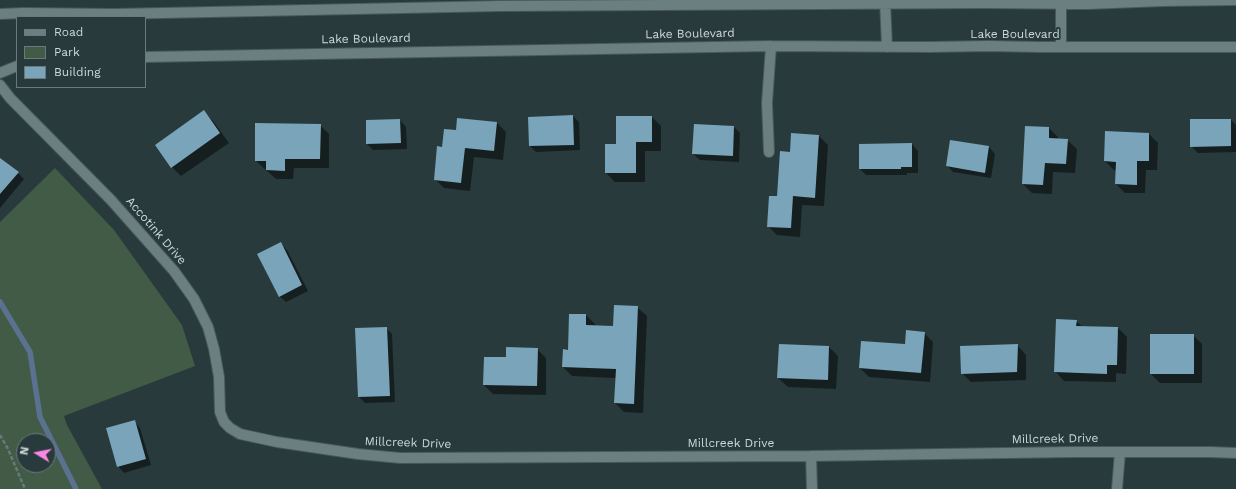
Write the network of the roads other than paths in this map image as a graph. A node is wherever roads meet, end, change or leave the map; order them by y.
1 (1236, 0) edge
2 (885, 2) edge
3 (1061, 4) junction
4 (0, 14) edge
5 (771, 46) junction
6 (887, 47) junction
7 (1061, 47) junction
8 (1236, 47) edge
9 (146, 57) edge
10 (16, 66) edge
11 (0, 73) edge
12 (0, 85) edge
13 (769, 152) dead end
14 (230, 428) joint
15 (1120, 452) junction
16 (1236, 453) edge
17 (811, 456) junction
18 (812, 489) edge
19 (1117, 489) edge

1 - 3 street
2 - 3 street
2 - 4 street
2 - 6 street
3 - 7 street
5 - 6 street, Lake Boulevard
5 - 9 street, Lake Boulevard
5 - 13 street
6 - 7 street, Lake Boulevard
7 - 8 street, Lake Boulevard
10 - 11 street
12 - 14 street, Accotink Drive
14 - 17 street, Millcreek Drive
15 - 16 street, Millcreek Drive
15 - 17 street, Millcreek Drive
15 - 19 street
17 - 18 street

